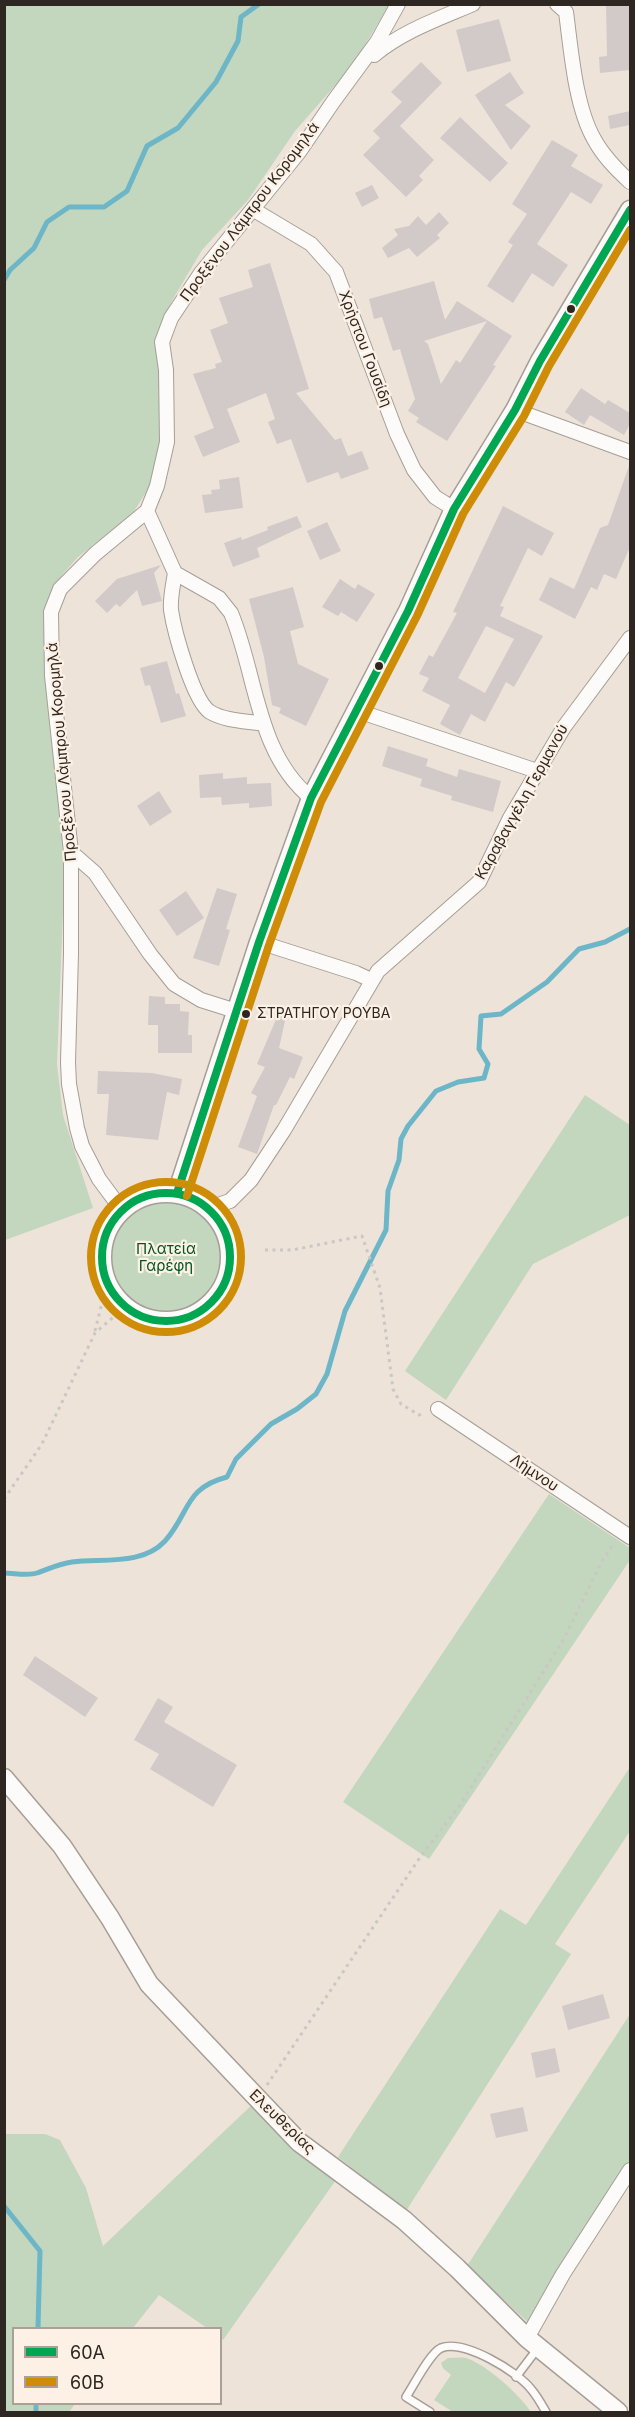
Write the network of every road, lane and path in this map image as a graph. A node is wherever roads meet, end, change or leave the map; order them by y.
1 (398, 4) edge
2 (473, 4) edge
3 (557, 4) edge
4 (354, 72) junction
5 (630, 182) edge
6 (254, 210) junction
7 (630, 210) edge
8 (515, 410) junction
9 (630, 452) edge
10 (454, 508) junction
11 (147, 511) junction
12 (175, 573) junction
13 (630, 638) edge
14 (358, 711) junction
15 (264, 724) junction
16 (537, 771) junction
17 (311, 798) junction
18 (71, 852) junction
19 (259, 942) junction
20 (371, 980) junction
21 (236, 1011) junction
22 (177, 1193) junction
23 (209, 1208) junction
24 (122, 1210) junction
25 (266, 1250) dead end
26 (107, 1282) junction
27 (125, 1306) junction
28 (95, 1333) junction
29 (438, 1409) joint
30 (4, 1499) edge
31 (626, 1534) edge
32 (4, 1778) edge
33 (258, 2099) junction
34 (630, 2170) edge
35 (533, 2343) junction
36 (516, 2377) junction
37 (430, 2412) edge
38 (546, 2412) edge
39 (618, 2412) edge

1 - 4 street, Προξένου Λάμπρου Κορομηλά
2 - 4 street
3 - 5 street
4 - 6 street, Προξένου Λάμπρου Κορομηλά
6 - 10 street, Χρήστου Γουσίδη
6 - 11 street, Προξένου Λάμπρου Κορομηλά
7 - 8 street
8 - 9 street
8 - 10 street
10 - 14 street
11 - 12 street
11 - 18 street, Προξένου Λάμπρου Κορομηλά
12 - 15 street
12 - 15 street
13 - 16 street, Καραβαγγέλη Γερμανού
14 - 16 street
14 - 17 street
15 - 17 street
16 - 20 street, Καραβαγγέλη Γερμανού
17 - 19 street
18 - 21 street
18 - 24 street, Προξένου Λάμπρου Κορομηλά
19 - 20 street
19 - 21 street
20 - 23 street, Καραβαγγέλη Γερμανού
21 - 22 street
22 - 23 street
22 - 24 street
23 - 27 street
24 - 26 street
25 - 29 path
26 - 27 street
26 - 28 path
27 - 28 path
28 - 30 path
29 - 31 street, Λήμνου
31 - 33 path
32 - 33 street, Ελευθερίας
33 - 35 street, Ελευθερίας
34 - 35 street
35 - 36 lane
35 - 39 street, Ελευθερίας
36 - 37 lane
36 - 38 lane

